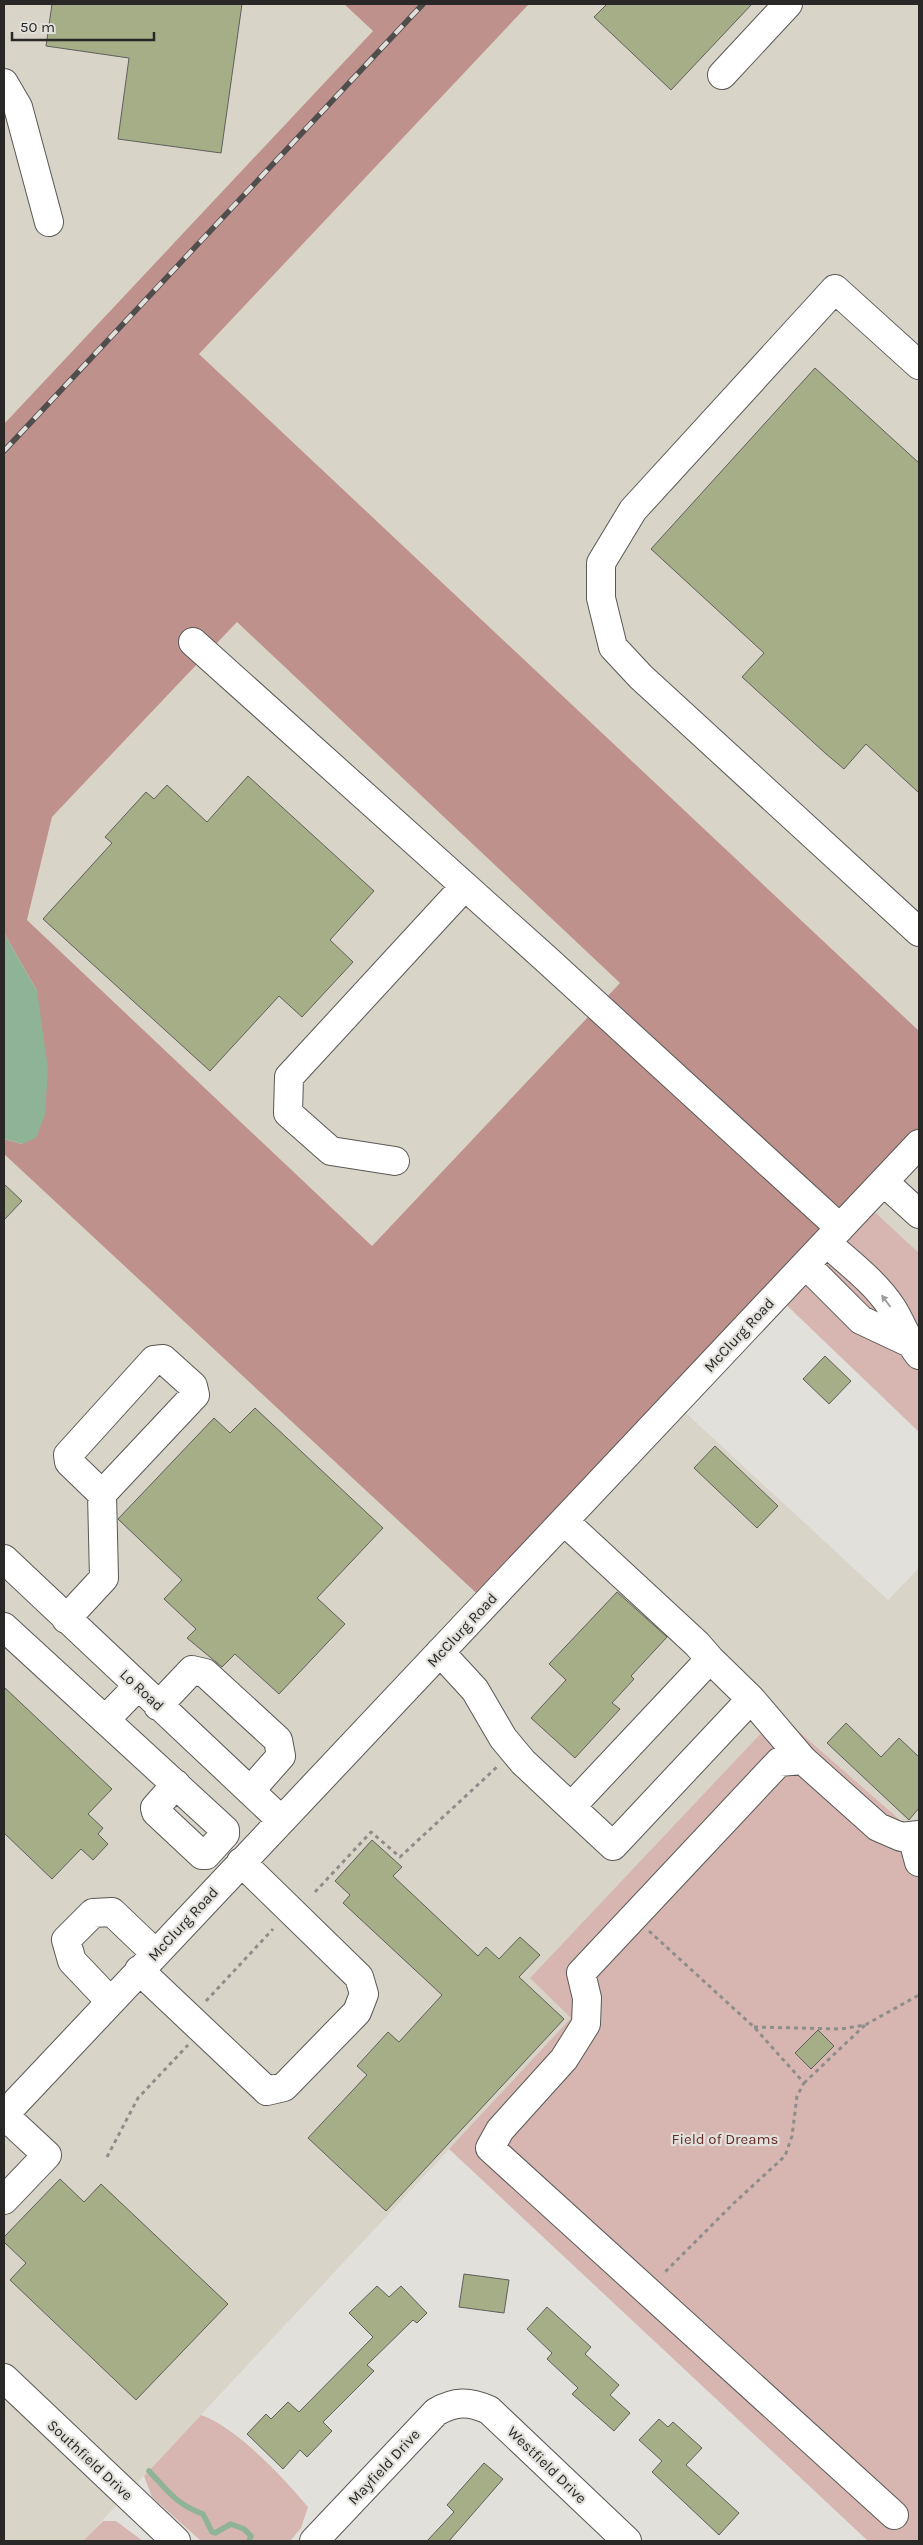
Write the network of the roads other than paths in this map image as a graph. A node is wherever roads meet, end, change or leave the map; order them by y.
1 (788, 4) edge
2 (722, 75) dead end
3 (4, 83) edge
4 (49, 222) dead end
5 (919, 365) edge
6 (193, 642) dead end
7 (465, 886) junction
8 (919, 932) edge
9 (919, 1144) edge
10 (395, 1161) dead end
11 (884, 1182) junction
12 (919, 1214) edge
13 (833, 1235) junction
14 (806, 1265) junction
15 (914, 1349) edge
16 (102, 1494) junction
17 (564, 1521) junction
18 (4, 1559) edge
19 (66, 1619) junction
20 (4, 1627) edge
21 (440, 1652) junction
22 (710, 1659) junction
23 (138, 1686) junction
24 (751, 1699) junction
25 (158, 1706) junction
26 (105, 1720) junction
27 (803, 1760) junction
28 (176, 1784) dead end
29 (250, 1791) junction
30 (571, 1806) junction
31 (280, 1820) junction
32 (916, 1836) edge
33 (241, 1862) junction
34 (919, 1862) edge
35 (147, 1962) junction
36 (110, 2001) junction
37 (4, 2115) edge
38 (4, 2200) edge
39 (4, 2378) edge
40 (460, 2402) joint
41 (894, 2515) dead end
42 (176, 2541) edge
43 (314, 2541) edge
44 (627, 2541) edge

1 - 2 street
3 - 4 street
5 - 8 street
6 - 7 street
7 - 10 street
7 - 13 street
9 - 11 street, McClurg Road
11 - 12 street
11 - 13 street, McClurg Road
13 - 14 street, McClurg Road
15 -> 13 street
14 - 15 street
14 - 17 street, McClurg Road
16 - 16 street
16 - 19 street
17 - 21 street, McClurg Road
17 - 22 street
18 - 19 street, Lo Road
19 - 23 street, Lo Road
20 - 26 street
21 - 30 street
21 - 31 street, McClurg Road
22 - 24 street
22 - 30 street
23 - 25 street, Lo Road
23 - 26 street
24 - 27 street
24 - 30 street
25 - 29 street, Lo Road
25 - 29 street
26 - 28 street
27 - 32 street
27 - 41 street
29 - 31 street, Lo Road
31 - 33 street, McClurg Road
32 - 34 street
33 - 35 street, McClurg Road
33 - 35 street
35 - 36 street, McClurg Road
35 - 36 street
36 - 37 street, McClurg Road
37 - 38 street
39 - 42 street, Southfield Drive
40 - 43 street, Mayfield Drive
40 - 44 street, Westfield Drive

